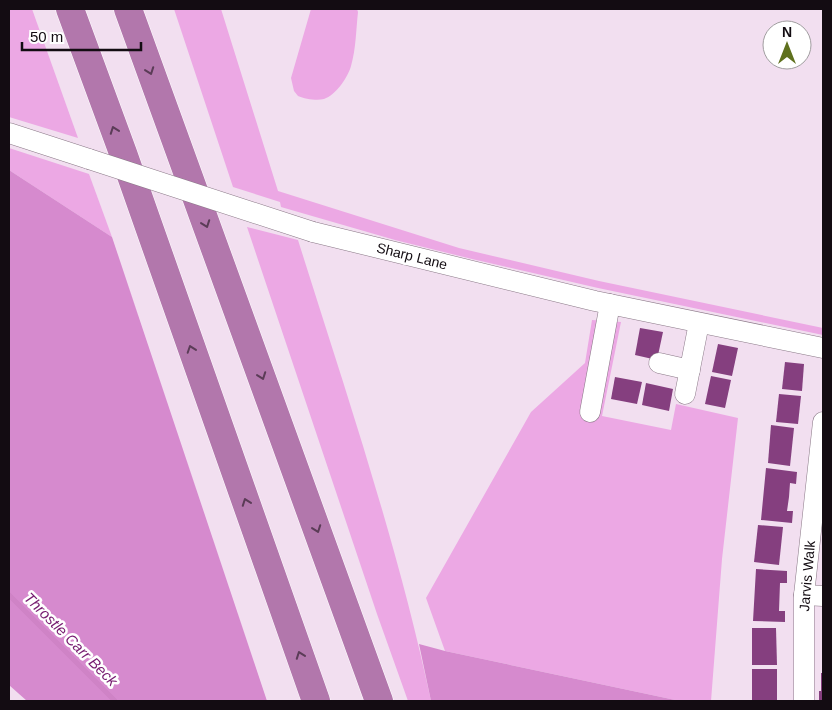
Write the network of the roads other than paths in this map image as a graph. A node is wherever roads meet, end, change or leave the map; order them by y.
1 (70, 9) edge
2 (128, 9) edge
3 (9, 133) edge
4 (610, 304) junction
5 (699, 323) junction
6 (823, 348) edge
7 (659, 363) dead end
8 (690, 370) junction
9 (685, 394) dead end
10 (590, 412) dead end
11 (823, 422) edge
12 (814, 596) edge
13 (316, 701) edge
14 (379, 701) edge
15 (804, 701) edge

13 -> 1 highway
2 -> 14 highway
3 - 4 street, Sharp Lane, bridge
4 - 5 street, Sharp Lane
4 - 10 street
5 - 6 street, Sharp Lane
5 - 8 street
7 - 8 street
8 - 9 street
11 - 12 street, Jarvis Walk
12 - 15 street, Jarvis Walk

